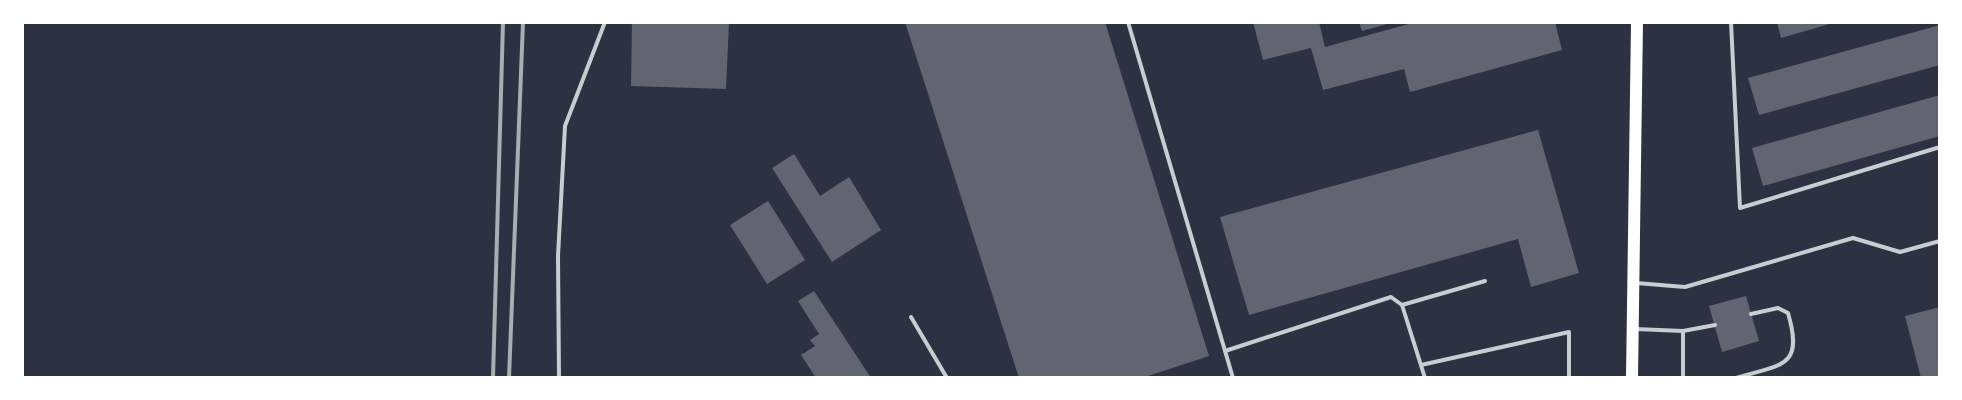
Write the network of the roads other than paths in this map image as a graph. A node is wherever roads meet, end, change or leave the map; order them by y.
1 (605, 22) edge
2 (1128, 22) edge
3 (1731, 22) edge
4 (1639, 24) edge
5 (1940, 147) edge
6 (1940, 241) edge
7 (1485, 281) dead end
8 (1634, 282) junction
9 (1402, 304) junction
10 (1751, 314) dead end
11 (911, 317) dead end
12 (1715, 325) dead end
13 (1633, 329) junction
14 (1683, 331) junction
15 (1226, 351) junction
16 (1421, 365) junction
17 (559, 378) edge
18 (947, 378) edge
19 (1233, 378) edge
20 (1425, 378) edge
21 (1569, 378) edge
22 (1632, 378) edge
23 (1684, 378) edge
24 (1736, 378) edge

1 - 17 lane
2 - 15 lane
3 - 5 lane
4 - 8 main road
6 - 8 lane
7 - 9 lane
8 - 13 main road
9 - 15 lane
9 - 16 lane
10 - 24 lane
11 - 18 lane
12 - 14 lane
13 - 14 lane
13 - 22 main road
14 - 23 lane
15 - 19 lane
16 - 20 lane
16 - 21 lane

